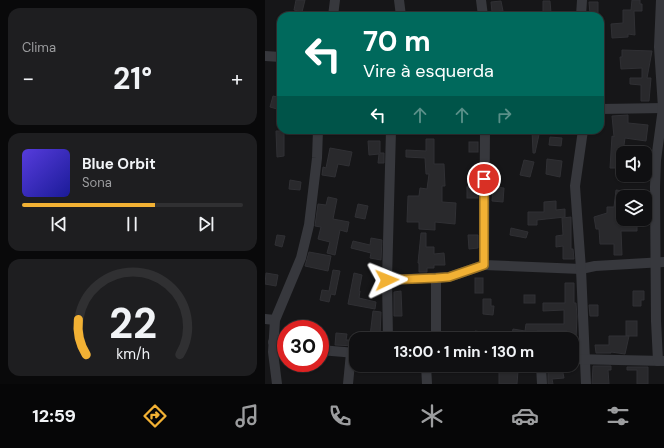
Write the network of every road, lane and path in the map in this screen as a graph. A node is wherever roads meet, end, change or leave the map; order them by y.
1 (335, 0) edge
2 (399, 0) edge
3 (481, 0) edge
4 (582, 0) edge
5 (661, 0) edge
6 (334, 12) edge
7 (400, 12) edge
8 (482, 12) edge
9 (581, 12) edge
10 (265, 56) edge
11 (277, 57) edge
12 (663, 108) edge
13 (604, 109) edge
14 (318, 134) edge
15 (391, 134) edge
16 (485, 134) edge
17 (582, 134) edge
18 (660, 262) edge
19 (484, 265) junction
20 (581, 268) junction
21 (436, 278) junction
22 (387, 280) junction
23 (270, 319) edge
24 (387, 332) edge
25 (436, 332) edge
26 (273, 342) junction
27 (277, 343) edge
28 (329, 351) edge
29 (349, 353) edge
30 (579, 359) edge
31 (585, 359) junction
32 (661, 361) edge
33 (350, 372) edge
34 (426, 372) edge
35 (541, 372) edge
36 (277, 384) edge
37 (348, 384) edge
38 (427, 384) edge
39 (542, 384) edge
40 (586, 384) edge

1 - 6 street
2 - 7 street
3 - 8 street
4 - 9 street
5 - 12 street
10 - 11 street
12 - 13 street
12 - 18 street
14 - 23 street
15 - 22 street
16 - 19 street
17 - 20 street
18 - 20 street
18 - 32 street
19 - 20 street
19 - 21 street
20 - 31 street
21 - 22 street
21 - 25 street
22 - 24 street
23 - 26 street
26 - 27 street
26 - 36 street
28 - 29 street
30 - 31 street
31 - 32 street
31 - 40 street
33 - 37 street
34 - 38 street
35 - 39 street

